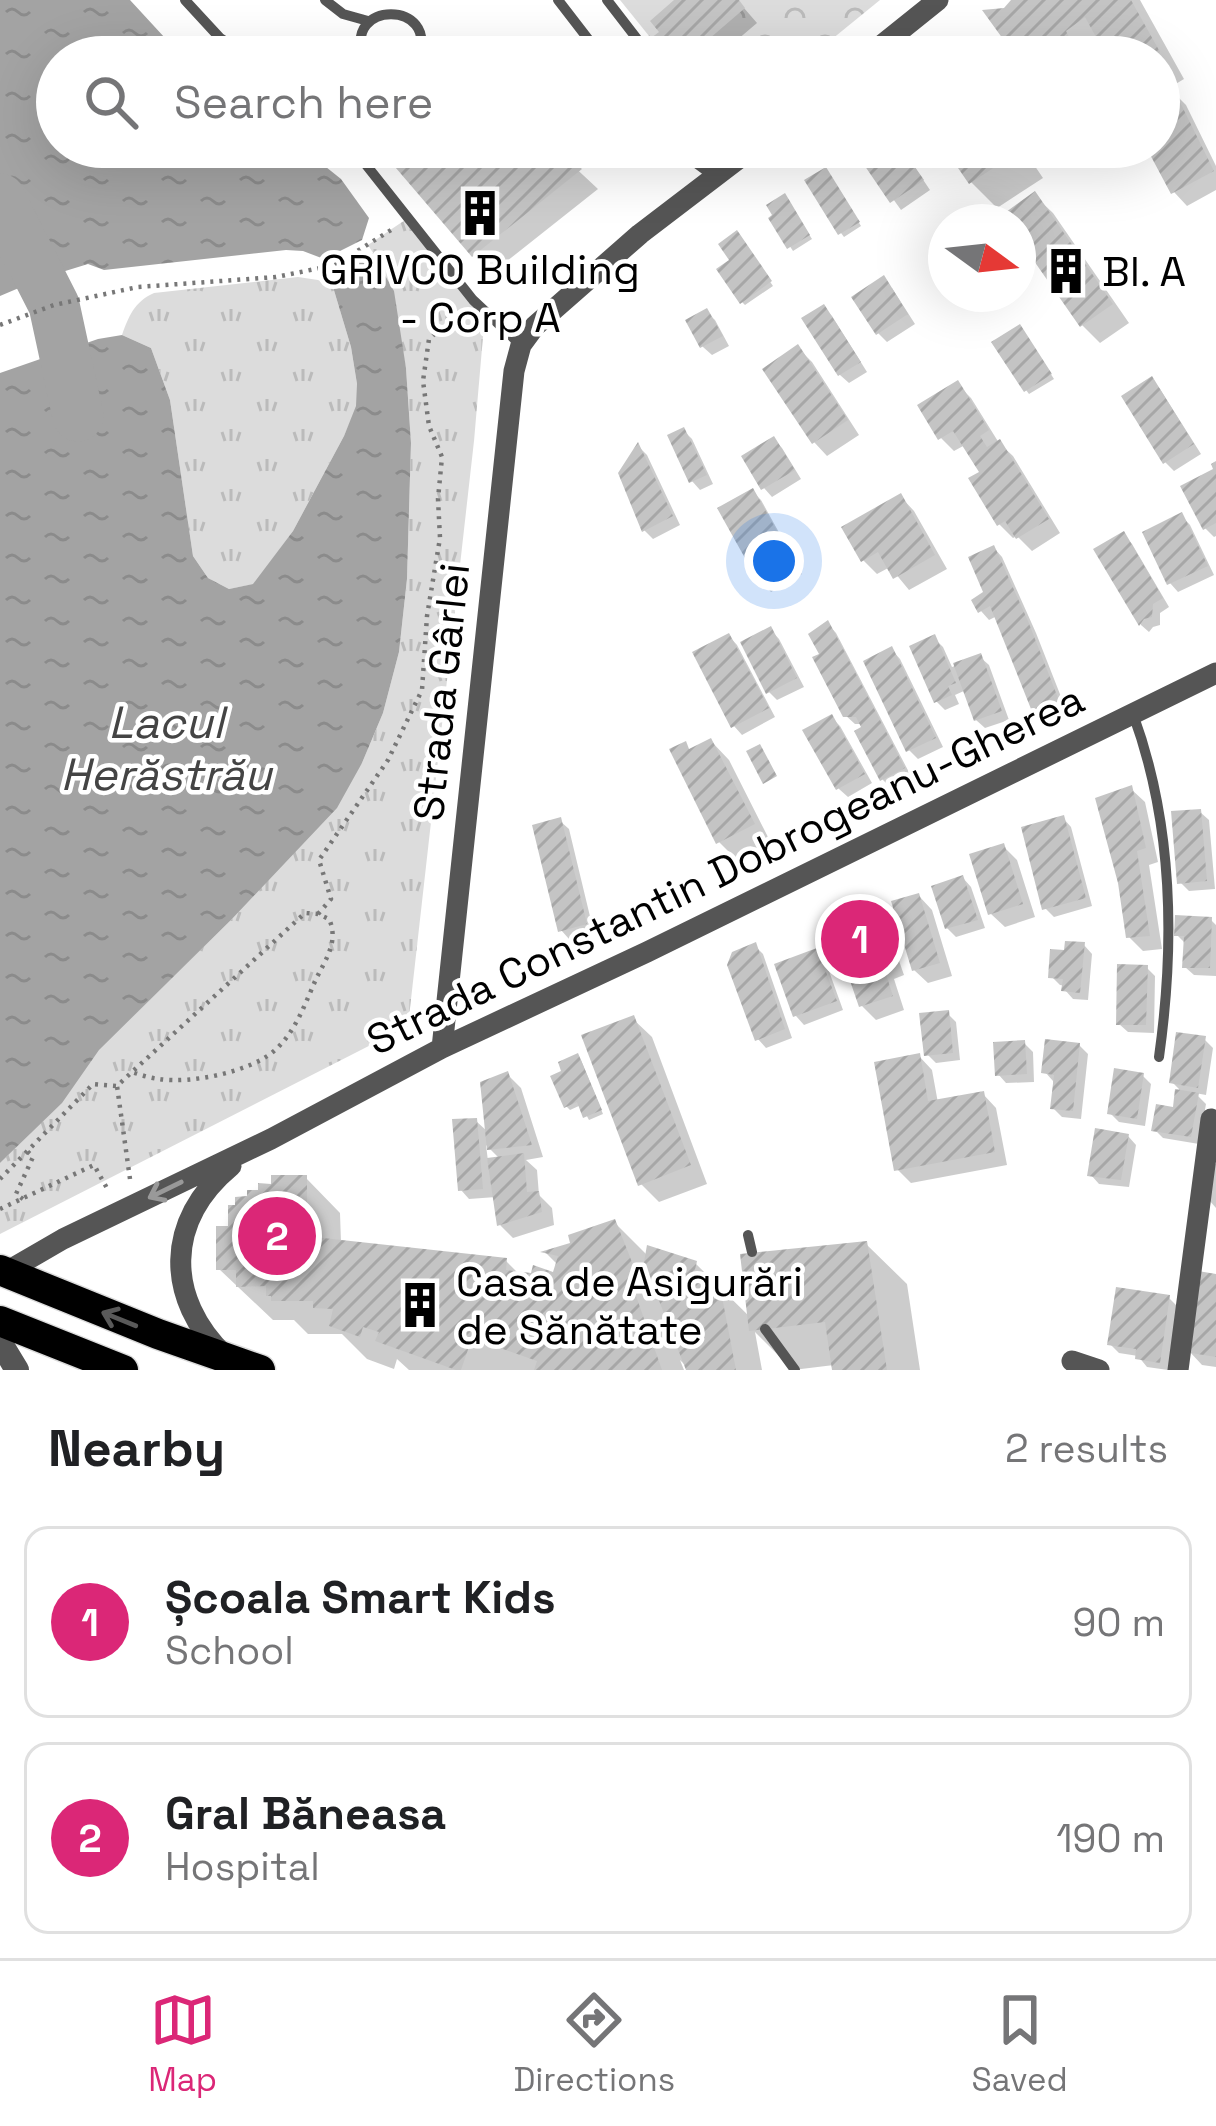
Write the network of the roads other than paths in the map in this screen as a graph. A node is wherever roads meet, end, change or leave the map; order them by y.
1 (184, 0) edge
2 (325, 0) edge
3 (578, 0) edge
4 (607, 0) edge
5 (938, 0) edge
6 (562, 5) edge
7 (382, 6) edge
8 (368, 21) junction
9 (218, 36) edge
10 (361, 36) edge
11 (422, 36) edge
12 (586, 36) edge
13 (635, 36) edge
14 (893, 36) edge
15 (369, 168) edge
16 (702, 168) edge
17 (713, 168) edge
18 (728, 168) edge
19 (716, 178) junction
20 (521, 345) junction
21 (1216, 673) edge
22 (1133, 714) junction
23 (442, 1048) junction
24 (1159, 1057) dead end
25 (1210, 1119) dead end
26 (271, 1138) junction
27 (748, 1235) dead end
28 (752, 1252) dead end
29 (3, 1271) edge
30 (0, 1321) edge
31 (765, 1329) dead end
32 (0, 1342) edge
33 (229, 1360) junction
34 (1072, 1361) dead end
35 (17, 1370) edge
36 (124, 1370) edge
37 (260, 1370) edge
38 (795, 1370) edge
39 (1099, 1370) edge
40 (1178, 1370) edge

1 - 9 lane
2 - 8 lane
3 - 6 lane
4 - 13 lane
5 - 14 street
6 - 12 lane
7 - 8 lane
7 - 11 lane
8 - 10 lane
15 - 20 lane
16 - 19 lane
17 - 19 lane
18 - 19 street
19 - 20 street
20 - 23 street, Strada Gârlei
21 - 22 street, Strada Constantin Dobrogeanu-Gherea
22 - 23 street, Strada Constantin Dobrogeanu-Gherea
22 - 24 lane
23 - 26 street, Strada Constantin Dobrogeanu-Gherea
25 - 40 street
26 -> 29 street, Strada Constantin Dobrogeanu-Gherea
26 - 33 street, Strada Constantin Dobrogeanu-Gherea
27 - 28 lane
33 -> 29 main road
30 - 36 main road
31 - 38 lane
32 - 35 street
33 - 37 main road
34 - 39 street

